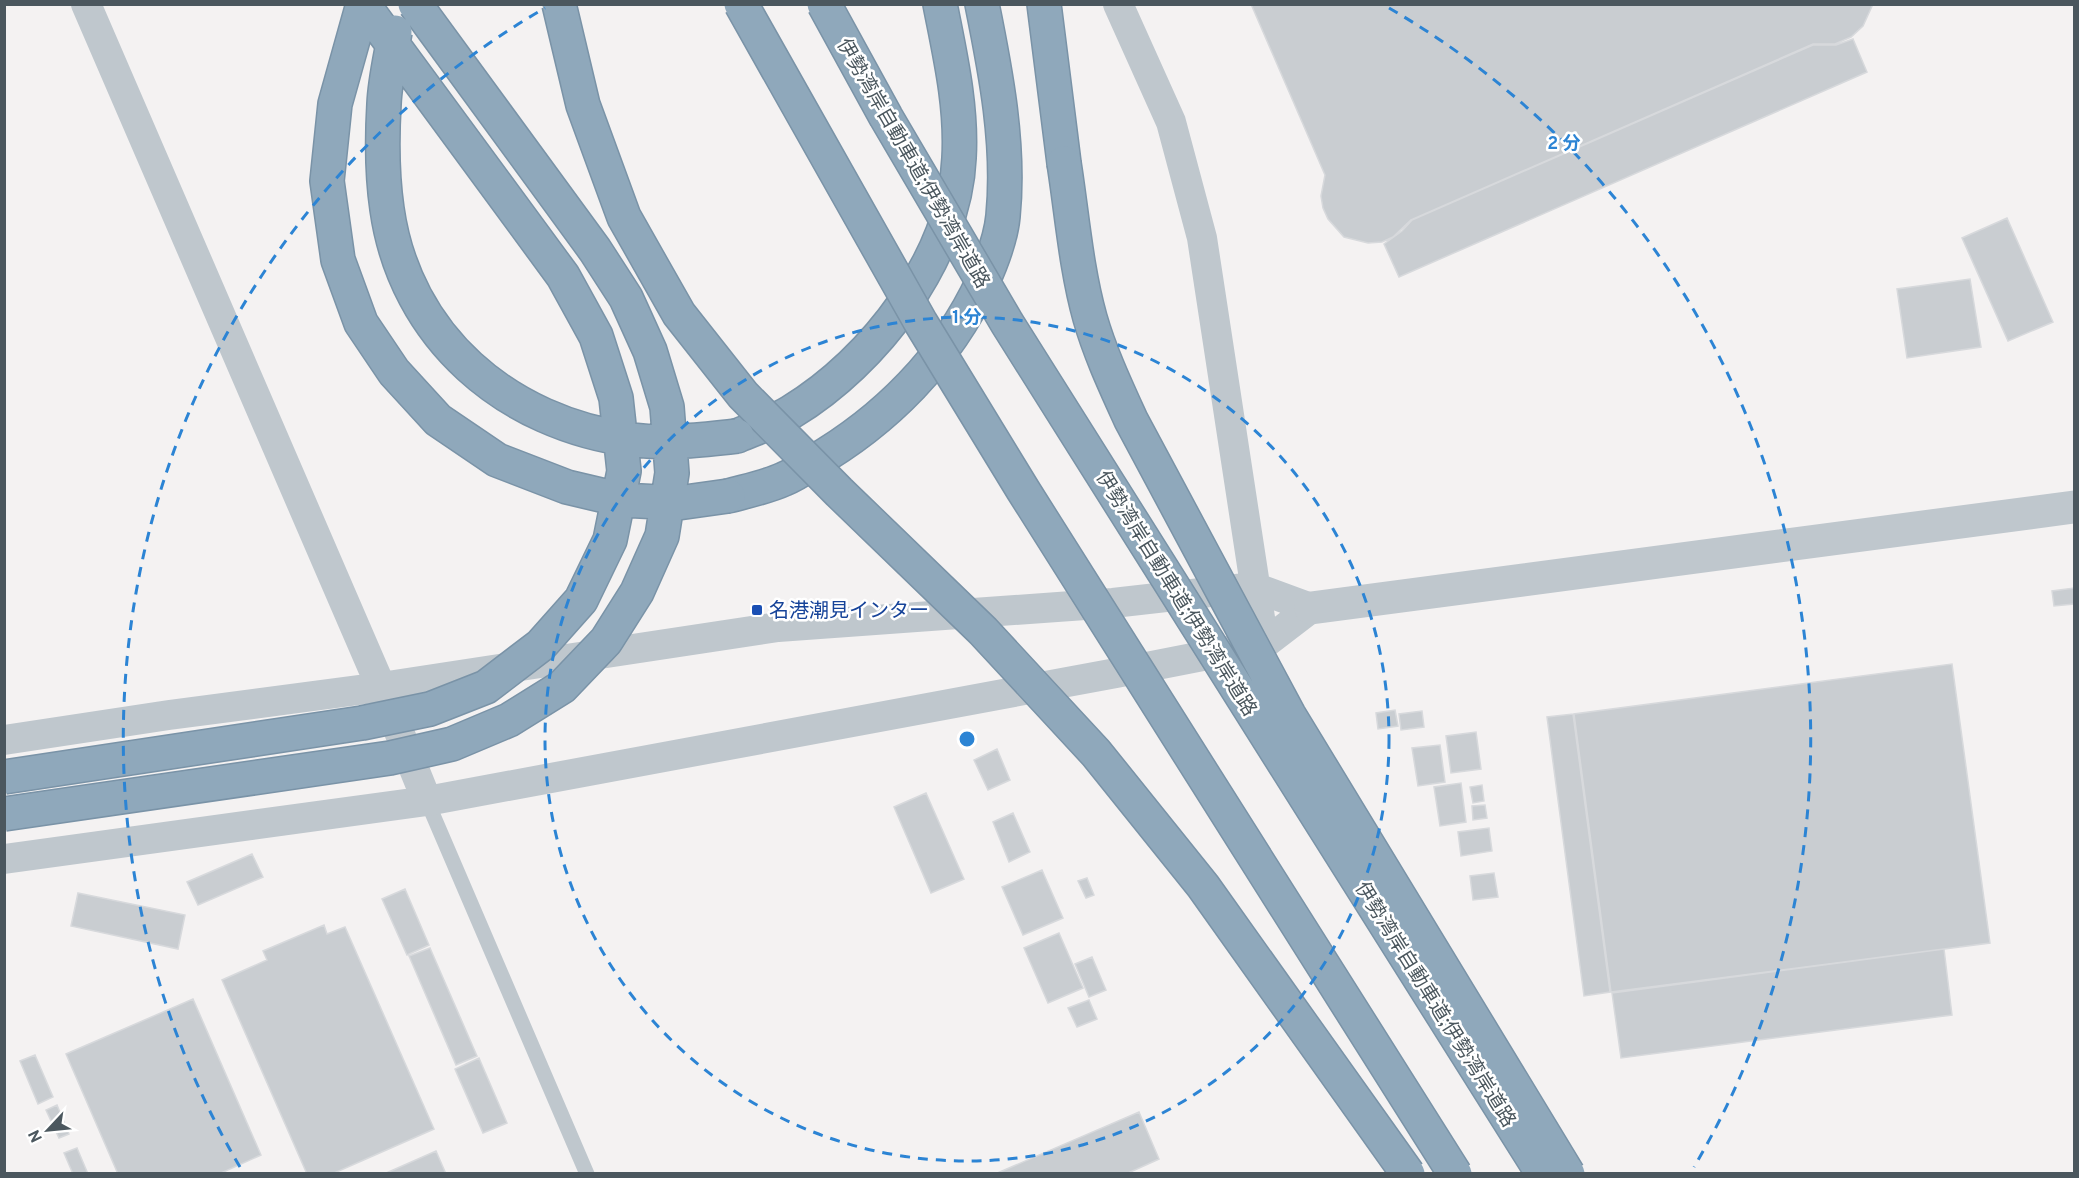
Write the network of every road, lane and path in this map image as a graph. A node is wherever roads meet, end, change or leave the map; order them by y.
1 (86, 4) edge
2 (363, 4) edge
3 (402, 4) edge
4 (415, 4) edge
5 (559, 4) edge
6 (741, 4) edge
7 (824, 4) edge
8 (940, 4) edge
9 (982, 4) edge
10 (1044, 4) edge
11 (1118, 4) edge
12 (2074, 507) edge
13 (1254, 587) junction
14 (1311, 608) junction
15 (1263, 644) junction
16 (381, 687) junction
17 (4, 740) edge
18 (4, 777) edge
19 (427, 801) junction
20 (4, 814) edge
21 (4, 859) edge
22 (587, 1173) edge
23 (1408, 1173) edge
24 (1455, 1173) edge
25 (1543, 1173) edge
26 (1568, 1173) edge

1 - 16 street
2 - 9 highway, bridge
2 - 18 highway, bridge
3 - 8 highway, bridge
4 - 20 highway, bridge
5 - 23 highway, bridge
6 - 24 highway, bridge
7 - 25 highway, 伊勢湾岸自動車道;伊勢湾岸道路, bridge
10 - 26 highway, bridge
11 - 13 street
12 - 14 street
13 - 14 street
13 - 15 street
13 - 16 street
14 - 15 street
15 - 19 street
16 - 17 street
16 - 19 street
19 - 21 street
19 - 22 lane

